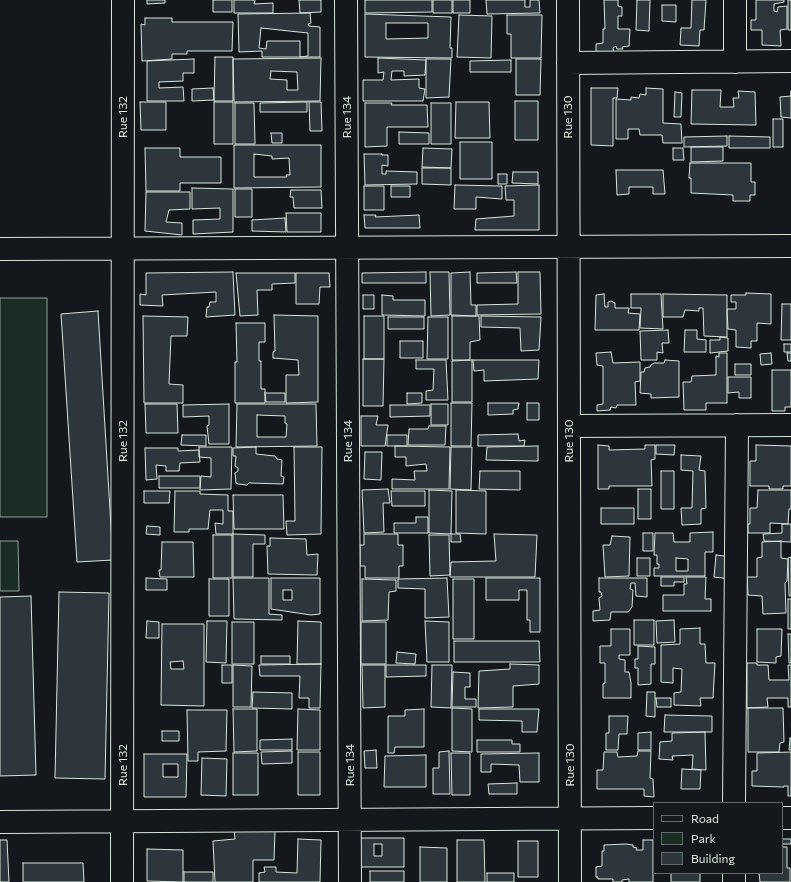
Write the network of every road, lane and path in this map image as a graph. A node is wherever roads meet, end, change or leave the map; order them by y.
1 (123, 0) edge
2 (346, 0) edge
3 (568, 0) edge
4 (735, 0) edge
5 (791, 61) edge
6 (568, 62) junction
7 (735, 62) junction
8 (791, 246) edge
9 (568, 247) junction
10 (0, 248) edge
11 (123, 248) junction
12 (347, 248) junction
13 (737, 425) junction
14 (791, 425) edge
15 (569, 426) junction
16 (734, 802) edge
17 (653, 818) edge
18 (570, 819) junction
19 (350, 820) junction
20 (122, 821) junction
21 (0, 822) edge
22 (122, 882) edge
23 (350, 882) edge
24 (570, 882) edge

1 - 11 street, Rue 132
2 - 12 street, Rue 134
3 - 6 street, Rue 130
4 - 7 street
5 - 7 street
6 - 7 street
6 - 9 street, Rue 130
8 - 9 street
9 - 12 street
9 - 15 street, Rue 130
10 - 11 street
11 - 12 street
11 - 20 street, Rue 132
12 - 19 street, Rue 134
13 - 14 street
13 - 15 street
13 - 16 street
15 - 18 street, Rue 130
17 - 18 street
18 - 19 street
18 - 24 street, Rue 130
19 - 20 street
19 - 23 street, Rue 134
20 - 21 street
20 - 22 street, Rue 132

